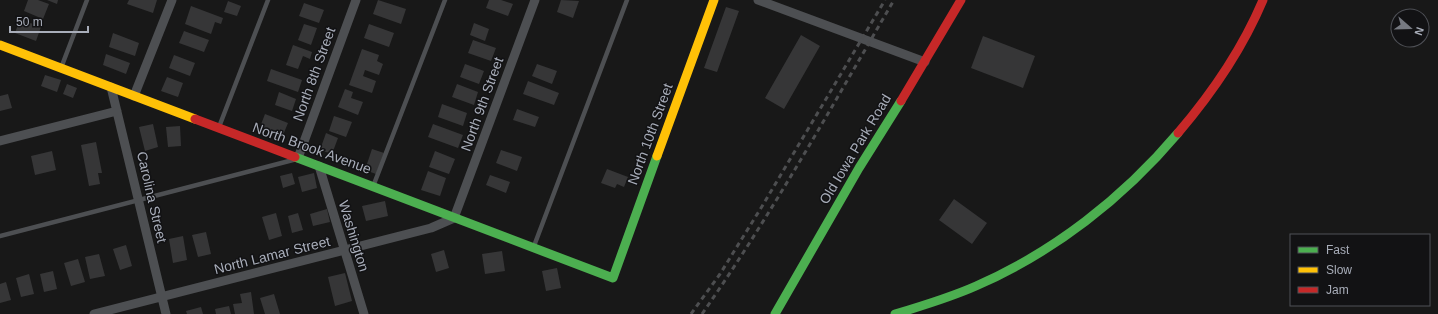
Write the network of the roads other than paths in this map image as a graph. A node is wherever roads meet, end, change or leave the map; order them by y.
1 (87, 0) edge
2 (172, 0) edge
3 (268, 0) edge
4 (356, 0) edge
5 (445, 0) edge
6 (535, 0) edge
7 (627, 0) edge
8 (714, 0) edge
9 (758, 0) edge
10 (961, 0) edge
11 (1263, 0) edge
12 (0, 45) edge
13 (925, 62) junction
14 (61, 68) junction
15 (111, 87) junction
16 (134, 96) junction
17 (117, 111) junction
18 (219, 128) junction
19 (0, 141) edge
20 (298, 158) junction
21 (319, 166) junction
22 (374, 186) junction
23 (138, 200) junction
24 (454, 218) junction
25 (0, 236) edge
26 (533, 248) junction
27 (344, 251) junction
28 (613, 278) joint
29 (161, 296) junction
30 (94, 314) edge
31 (166, 314) edge
32 (364, 314) edge
33 (775, 314) edge
34 (895, 314) edge

1 - 14 lane
2 - 16 street
3 - 18 lane
4 - 20 street, North 8th Street
5 - 22 lane
6 - 24 street, North 9th Street
7 - 26 lane
8 - 28 street, North 10th Street
9 - 13 street
10 - 13 street, Old Iowa Park Road
11 - 34 street
12 - 14 street, North Brook Avenue
13 - 33 street, Old Iowa Park Road
14 - 15 street, North Brook Avenue
15 - 16 street, North Brook Avenue
15 - 17 street, Carolina Street
16 - 18 street, North Brook Avenue
17 - 19 street
17 - 23 street, Carolina Street
18 - 20 street, North Brook Avenue
20 - 21 street, North Brook Avenue
20 - 23 lane
21 - 22 street, North Brook Avenue
21 - 27 street, Washington
22 - 24 street, North Brook Avenue
23 - 25 lane
23 - 29 street, Carolina Street
24 - 26 street, North Brook Avenue
24 - 27 street, North Lamar Street
26 - 28 street, North Brook Avenue
27 - 29 street, North Lamar Street
27 - 32 street, Washington
29 - 30 street, North Lamar Street
29 - 31 street, Carolina Street

